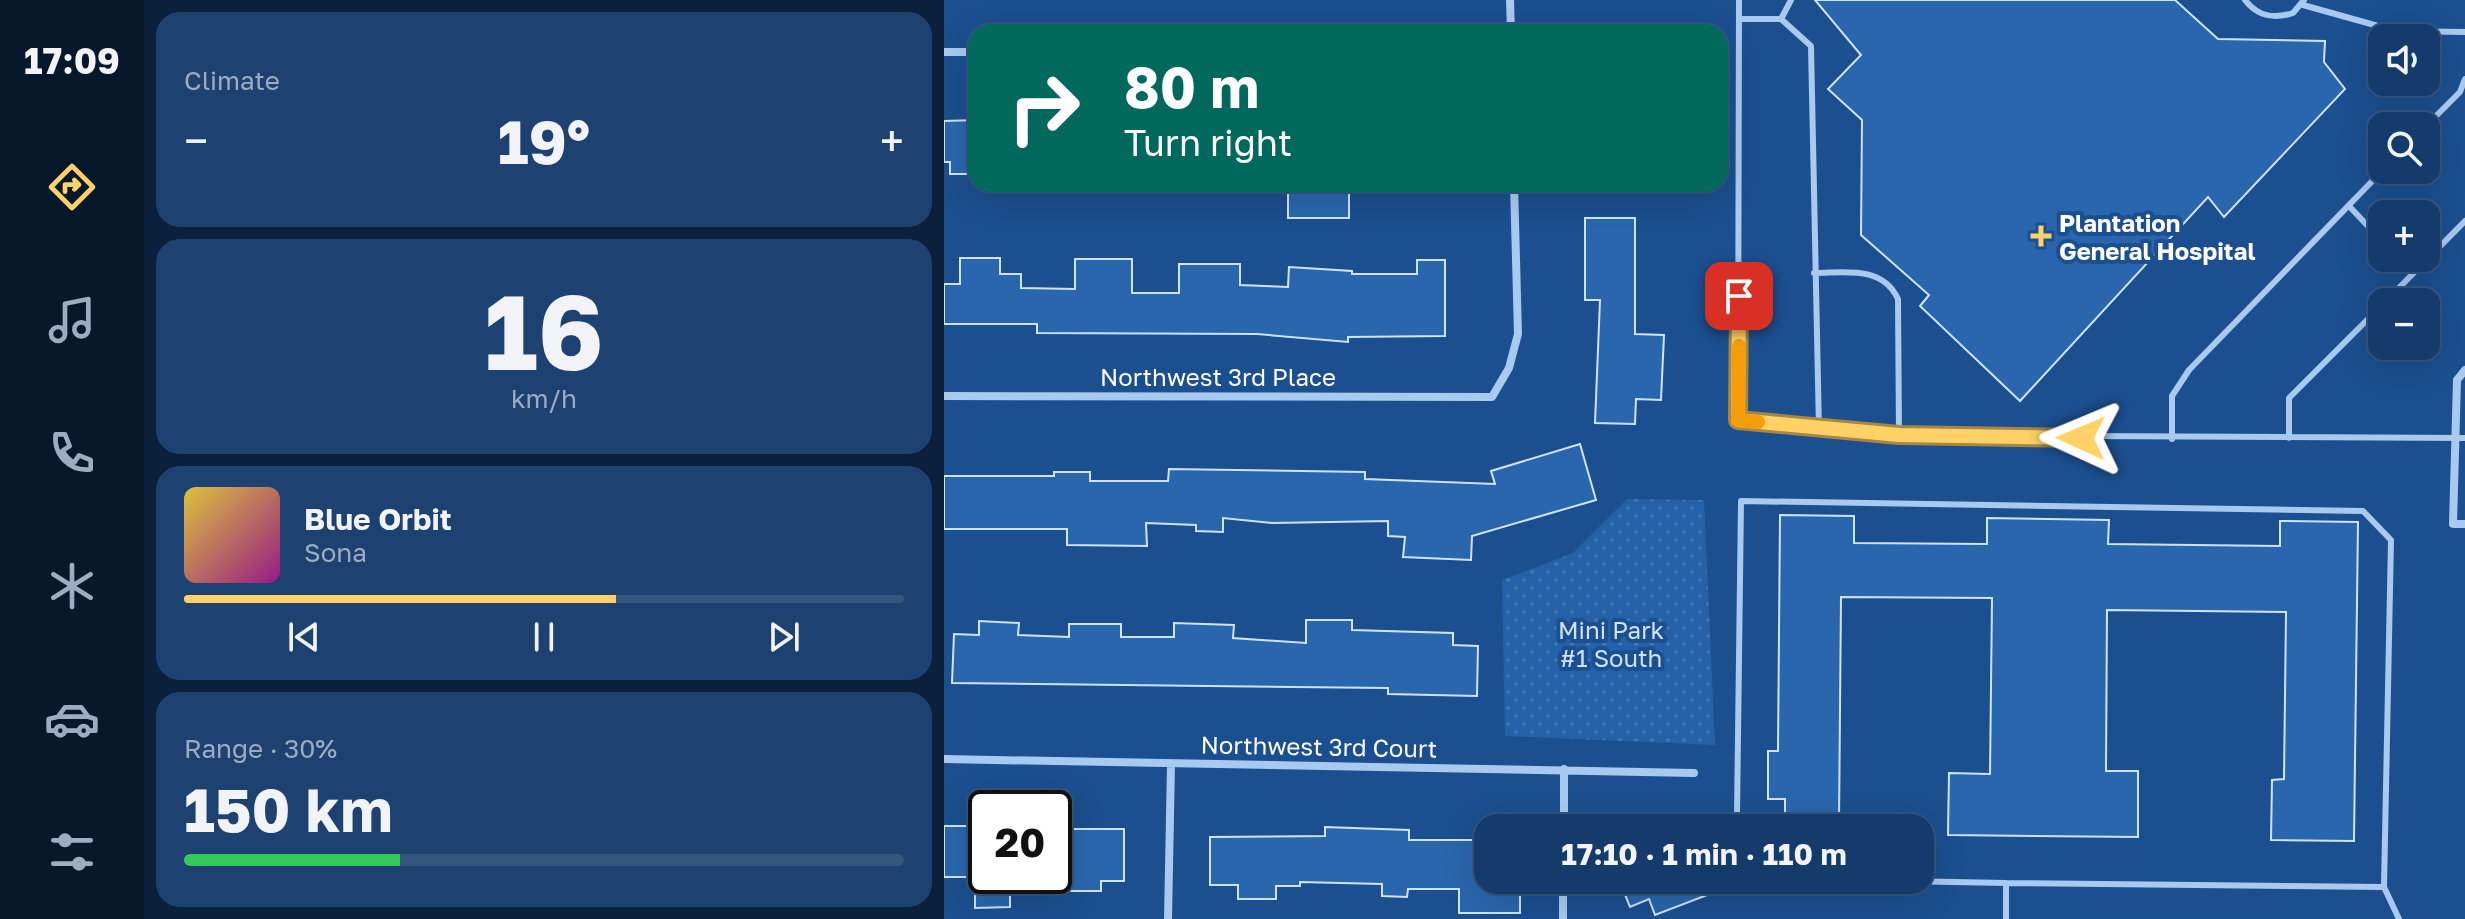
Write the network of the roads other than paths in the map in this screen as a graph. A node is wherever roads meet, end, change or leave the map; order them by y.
1 (1510, 0) edge
2 (1739, 0) edge
3 (1791, 0) edge
4 (2245, 0) edge
5 (2304, 2) edge
6 (1739, 19) junction
7 (1781, 19) junction
8 (1511, 24) edge
9 (2465, 32) edge
10 (944, 52) edge
11 (968, 52) edge
12 (2465, 79) edge
13 (2462, 94) edge
14 (2440, 114) edge
15 (2370, 184) edge
16 (1514, 192) edge
17 (2349, 206) junction
18 (2465, 221) edge
19 (2368, 226) edge
20 (1814, 273) junction
21 (2412, 274) joint
22 (2398, 288) edge
23 (2368, 318) edge
24 (2465, 370) edge
25 (944, 396) edge
26 (1819, 430) junction
27 (1899, 435) junction
28 (2289, 438) junction
29 (2460, 438) edge
30 (2172, 439) junction
31 (2465, 524) edge
32 (944, 759) edge
33 (1171, 764) junction
34 (1564, 769) junction
35 (1694, 773) dead end
36 (1564, 814) edge
37 (1737, 814) edge
38 (1934, 882) edge
39 (2006, 883) junction
40 (2384, 887) junction
41 (1563, 894) edge
42 (1168, 919) edge
43 (1563, 919) edge
44 (2006, 919) edge
45 (2399, 919) edge

1 - 8 street
2 - 6 lane
3 - 7 lane
4 - 5 lane
5 - 9 lane
6 - 7 lane
6 - 26 lane
7 - 20 lane
10 - 11 street
12 - 13 lane
13 - 14 lane
15 - 17 lane
16 - 25 street, Northwest 3rd Place
17 - 19 lane
17 - 30 lane
18 - 21 lane
20 - 26 lane
20 - 27 lane
21 - 22 lane
23 - 28 lane
24 - 29 street
26 - 27 lane
27 - 30 lane
28 - 29 lane
28 - 30 lane
29 - 31 street
32 - 33 street, Northwest 3rd Court
33 - 34 street, Northwest 3rd Court
33 - 42 street
34 - 35 street, Northwest 3rd Court
34 - 36 street
37 - 40 lane
38 - 39 lane
39 - 40 lane
39 - 44 lane
40 - 45 lane
41 - 43 street

